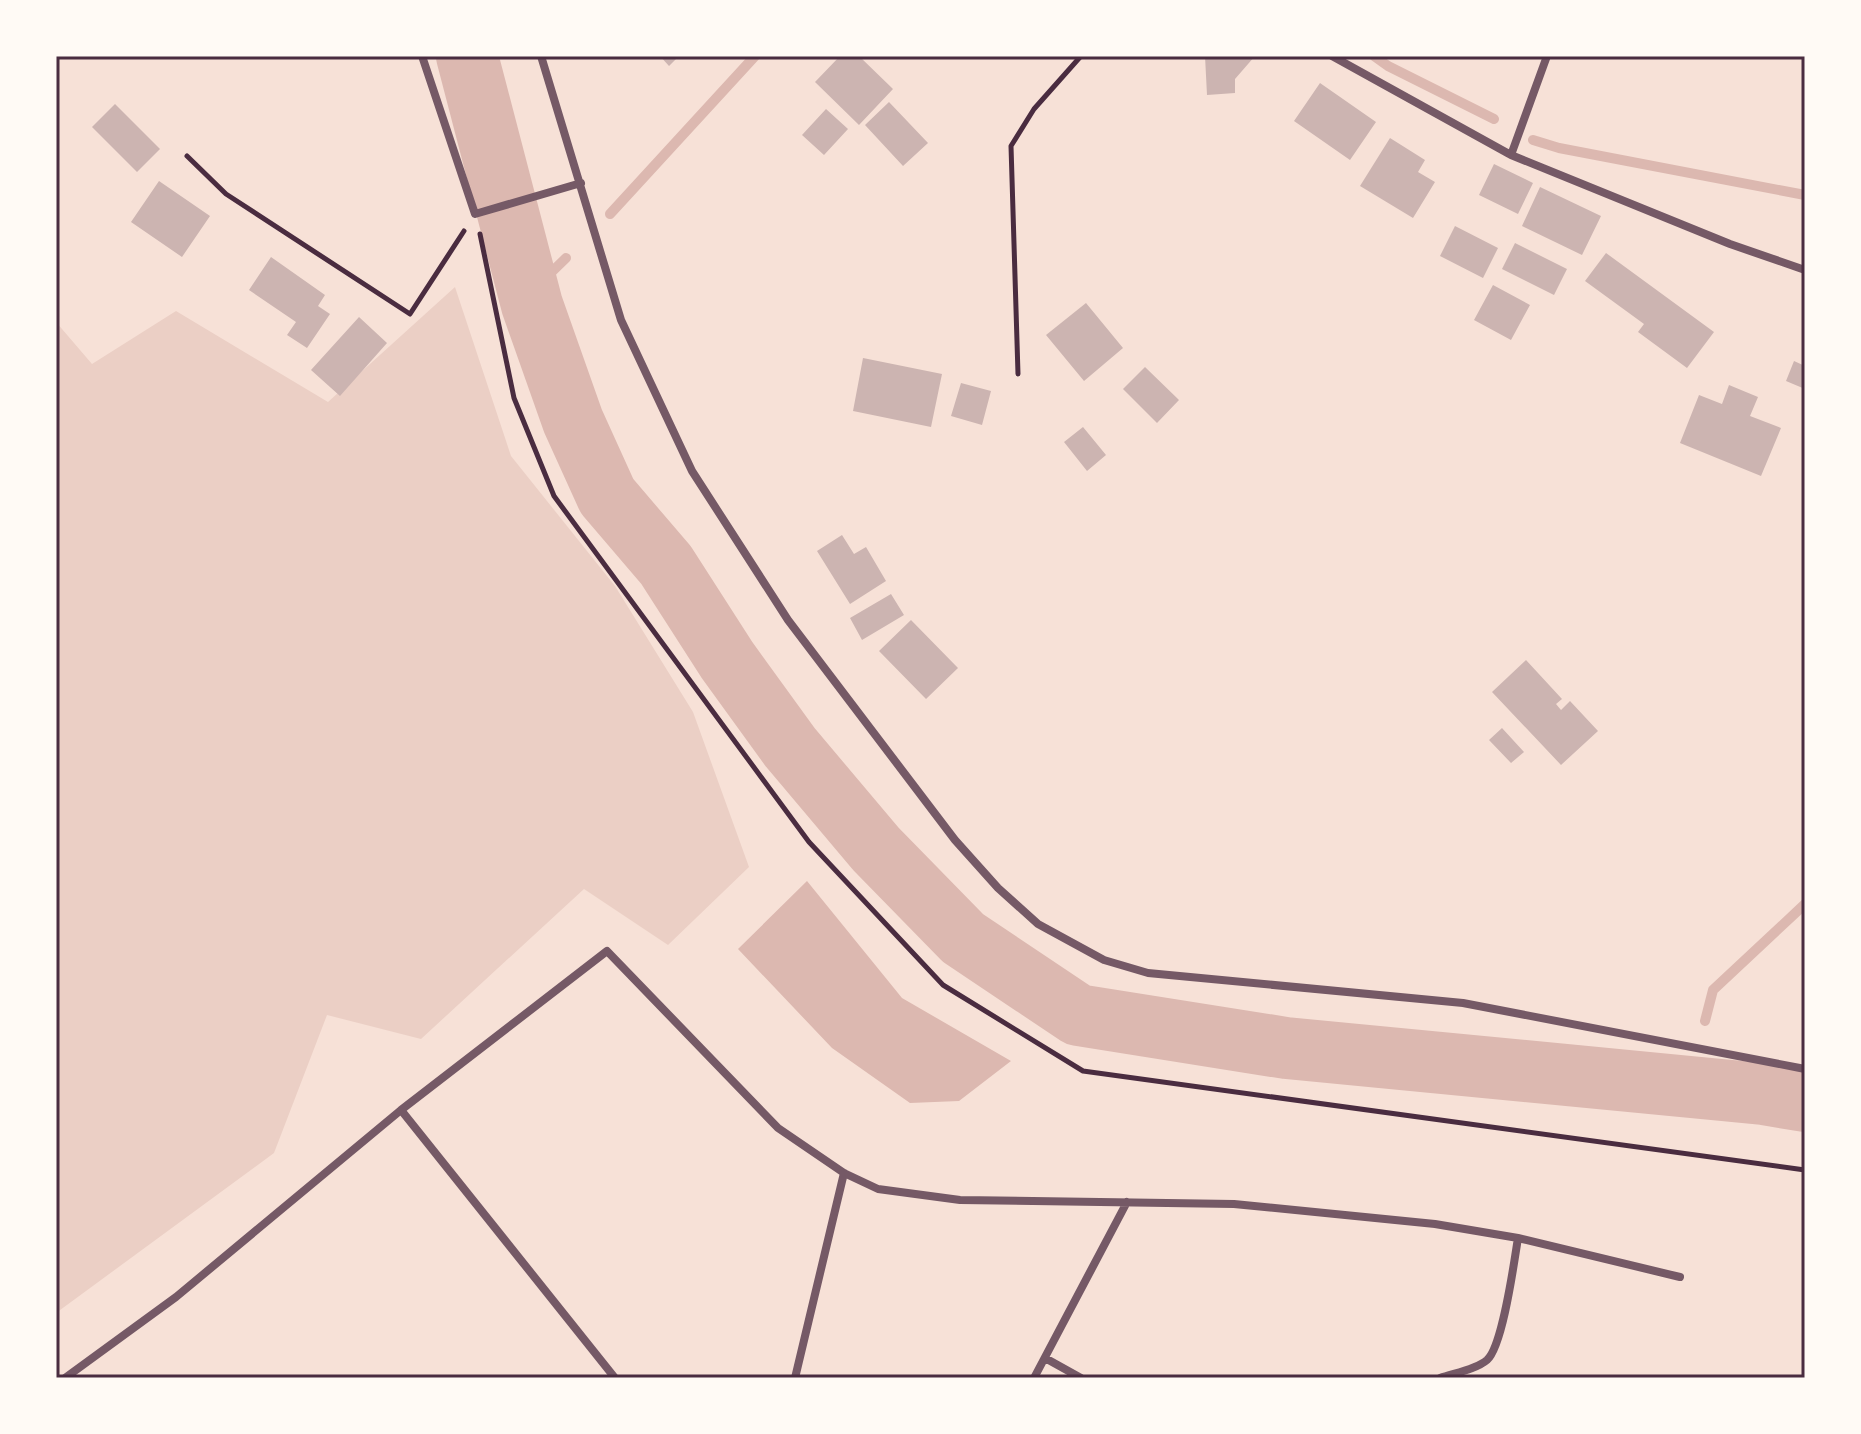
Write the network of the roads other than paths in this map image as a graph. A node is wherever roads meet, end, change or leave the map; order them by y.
1 (422, 56) edge
2 (541, 56) edge
3 (1332, 56) edge
4 (1547, 56) edge
5 (1511, 155) junction
6 (581, 183) junction
7 (1805, 270) edge
8 (1805, 1069) edge
9 (401, 1110) junction
10 (844, 1173) junction
11 (1127, 1202) junction
12 (1518, 1238) junction
13 (1680, 1277) dead end
14 (1045, 1358) junction
15 (65, 1378) edge
16 (615, 1378) edge
17 (795, 1378) edge
18 (1034, 1378) edge
19 (1081, 1378) edge
20 (1440, 1378) edge

1 - 6 street
2 - 6 street
3 - 5 street
4 - 5 street
5 - 7 street
6 - 8 street
9 - 10 street
9 - 15 street
9 - 16 street
10 - 11 street
10 - 17 street
11 - 12 street
11 - 14 street
12 - 13 street
12 - 20 street
14 - 18 street
14 - 19 street

